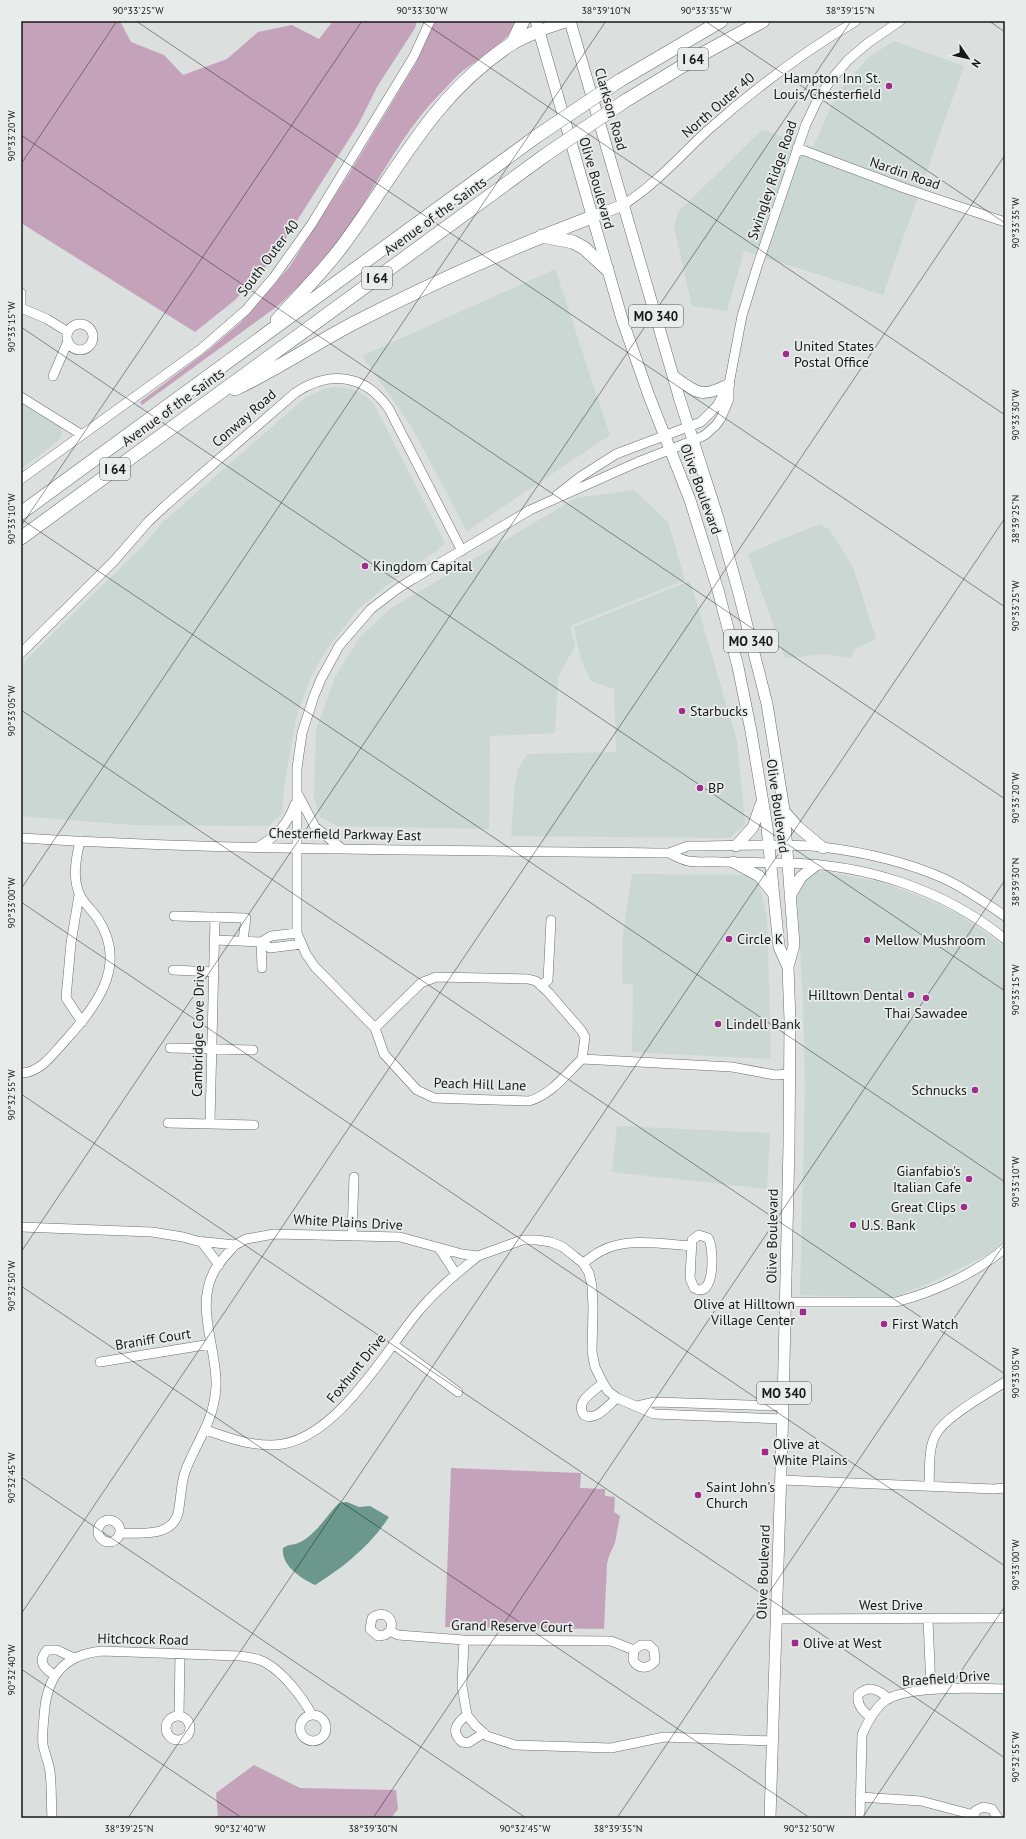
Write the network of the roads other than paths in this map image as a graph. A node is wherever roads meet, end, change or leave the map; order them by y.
1 (430, 21) edge
2 (523, 21) edge
3 (569, 21) edge
4 (720, 21) edge
5 (762, 21) edge
6 (856, 21) edge
7 (900, 21) edge
8 (537, 26) edge
9 (512, 44) junction
10 (796, 148) junction
11 (623, 205) junction
12 (592, 217) junction
13 (1005, 222) edge
14 (542, 236) junction
15 (607, 269) junction
16 (21, 293) edge
17 (21, 308) edge
18 (259, 339) junction
19 (53, 376) dead end
20 (673, 376) junction
21 (728, 384) junction
22 (21, 397) edge
23 (210, 400) junction
24 (688, 428) junction
25 (82, 434) junction
26 (665, 436) junction
27 (692, 441) junction
28 (671, 450) junction
29 (21, 478) edge
30 (550, 501) junction
31 (21, 514) edge
32 (21, 538) edge
33 (462, 551) junction
34 (21, 653) edge
35 (297, 795) junction
36 (763, 798) junction
37 (784, 810) junction
38 (21, 838) edge
39 (80, 842) junction
40 (736, 846) junction
41 (769, 846) junction
42 (786, 846) junction
43 (258, 847) junction
44 (296, 848) junction
45 (341, 848) junction
46 (823, 848) junction
47 (669, 853) junction
48 (733, 862) junction
49 (771, 863) junction
50 (787, 863) junction
51 (816, 865) junction
52 (774, 894) junction
53 (80, 895) junction
54 (790, 897) junction
55 (174, 916) dead end
56 (1005, 916) edge
57 (215, 917) junction
58 (551, 920) dead end
59 (297, 933) junction
60 (1005, 939) edge
61 (214, 940) junction
62 (243, 940) junction
63 (261, 942) junction
64 (302, 944) junction
65 (788, 967) junction
66 (262, 968) dead end
67 (173, 970) dead end
68 (214, 972) junction
69 (542, 986) junction
70 (82, 1022) junction
71 (375, 1028) junction
72 (170, 1048) dead end
73 (212, 1050) junction
74 (253, 1050) dead end
75 (582, 1059) junction
76 (21, 1072) edge
77 (790, 1074) junction
78 (168, 1123) dead end
79 (210, 1123) junction
80 (254, 1125) dead end
81 (354, 1177) dead end
82 (21, 1227) edge
83 (352, 1235) junction
84 (201, 1241) junction
85 (235, 1245) junction
86 (692, 1246) junction
87 (439, 1248) junction
88 (1005, 1248) edge
89 (478, 1256) junction
90 (583, 1263) junction
91 (218, 1264) junction
92 (456, 1274) junction
93 (785, 1302) junction
94 (211, 1344) junction
95 (393, 1344) junction
96 (100, 1362) dead end
97 (1005, 1382) edge
98 (603, 1383) junction
99 (458, 1392) dead end
100 (617, 1398) junction
101 (637, 1406) junction
102 (784, 1406) junction
103 (783, 1419) junction
104 (206, 1430) junction
105 (781, 1480) junction
106 (929, 1485) junction
107 (1005, 1488) edge
108 (120, 1533) dead end
109 (1005, 1618) edge
110 (777, 1619) junction
111 (928, 1619) junction
112 (390, 1631) dead end
113 (464, 1640) junction
114 (634, 1650) dead end
115 (180, 1654) junction
116 (74, 1658) junction
117 (54, 1675) junction
118 (1005, 1688) edge
119 (931, 1690) junction
120 (890, 1699) junction
121 (312, 1715) dead end
122 (467, 1715) junction
123 (179, 1716) dead end
124 (871, 1718) junction
125 (484, 1733) junction
126 (773, 1741) junction
127 (860, 1798) junction
128 (974, 1817) edge
129 (52, 1818) edge
130 (770, 1818) edge
131 (860, 1818) edge
132 (998, 1818) edge

1 - 25 street, South Outer 40
2 - 9 highway
3 - 8 main road
3 - 11 main road, Clarkson Road / MO 340
4 - 18 highway, Avenue of the Saints / I 64, bridge
5 - 23 highway, Avenue of the Saints / I 64, bridge
6 - 11 street, North Outer 40
7 - 10 street, Swingley Ridge Road
8 - 9 highway
8 - 12 main road, Olive Boulevard / MO 340
9 - 18 highway
10 - 13 street, Nardin Road
10 - 21 street, Swingley Ridge Road
11 - 12 main road
11 - 20 main road, Olive Boulevard / MO 340
12 - 14 highway
12 - 15 main road, Olive Boulevard / MO 340
14 - 15 highway
14 - 23 highway
15 - 26 main road, Olive Boulevard / MO 340
16 - 17 street
17 - 19 street
18 - 31 highway, Avenue of the Saints / I 64
20 - 21 main road
20 - 24 main road, Olive Boulevard / MO 340
21 - 24 street, Swingley Ridge Road
21 - 27 street, Swingley Ridge Road
22 - 25 street
23 - 32 highway, Avenue of the Saints / I 64
24 - 26 street, Swingley Ridge Road
24 - 27 main road, Olive Boulevard / MO 340
25 - 29 street, South Outer 40
26 - 28 main road, Olive Boulevard / MO 340
26 - 30 street, Swingley Ridge Road
27 - 28 street, Swingley Ridge Road
27 - 37 main road, Olive Boulevard / MO 340
28 - 30 street, Swingley Ridge Road
28 - 36 main road, Olive Boulevard / MO 340
30 - 33 street, Swingley Ridge Road
33 - 34 street, Conway Road
33 - 35 street, Swingley Ridge Road
35 - 43 street
35 - 44 street, Swingley Ridge Road
35 - 45 street
36 - 40 main road
36 - 41 main road, Olive Boulevard / MO 340
37 - 42 main road, Olive Boulevard / MO 340
37 - 46 main road
38 - 39 street, Chesterfield Parkway East
39 - 43 street, Chesterfield Parkway East
39 - 53 street
40 - 41 street, Chesterfield Parkway East
40 - 47 street, Chesterfield Parkway East
41 - 42 street, Chesterfield Parkway East
41 - 49 main road, Olive Boulevard / MO 340
42 - 46 street, Chesterfield Parkway East
42 - 50 main road, Olive Boulevard / MO 340
43 - 44 street, Chesterfield Parkway East
44 - 45 street, Chesterfield Parkway East
44 - 59 street, Peach Hill Lane
45 - 47 street, Chesterfield Parkway East
46 - 56 street, Chesterfield Parkway East
47 - 48 street, Chesterfield Parkway East
48 - 49 street, Chesterfield Parkway East
48 - 52 main road
49 - 50 street, Chesterfield Parkway East
49 - 52 main road, Olive Boulevard / MO 340
50 - 51 street, Chesterfield Parkway East
50 - 54 main road, Olive Boulevard / MO 340
51 - 54 main road
51 - 60 street, Chesterfield Parkway East
52 - 65 main road, Olive Boulevard / MO 340
53 - 70 street
53 - 70 street
54 - 65 main road, Olive Boulevard / MO 340
55 - 57 street
57 - 61 street, Cambridge Cove Drive
57 - 62 street
58 - 69 street
59 - 63 street
59 - 64 street, Peach Hill Lane
61 - 62 street
61 - 68 street, Cambridge Cove Drive
62 - 63 street
63 - 64 street
63 - 66 street
64 - 71 street, Peach Hill Lane
65 - 77 main road, Olive Boulevard / MO 340
67 - 68 street
68 - 73 street, Cambridge Cove Drive
69 - 71 street
69 - 75 street
70 - 76 street
71 - 75 street, Peach Hill Lane
72 - 73 street
73 - 74 street
73 - 79 street, Cambridge Cove Drive
75 - 77 street
77 - 93 main road, Olive Boulevard / MO 340
78 - 79 street
79 - 80 street
81 - 83 street
82 - 84 street, White Plains Drive
83 - 85 street, White Plains Drive
83 - 87 street, White Plains Drive
84 - 85 street, White Plains Drive
84 - 91 street
85 - 91 street
86 - 86 street
86 - 90 street
87 - 89 street, White Plains Drive
87 - 92 street
88 - 93 street
89 - 90 street
89 - 92 street, Foxhunt Drive
90 - 98 street
91 - 94 street
92 - 95 street, Foxhunt Drive
93 - 102 main road, Olive Boulevard / MO 340
94 - 96 street, Braniff Court
94 - 104 street
95 - 99 street
95 - 104 street, Foxhunt Drive
97 - 106 street
98 - 100 street
98 - 100 street
100 - 101 street
101 - 102 street
101 - 103 street
102 - 103 main road, Olive Boulevard / MO 340
103 - 105 main road, Olive Boulevard / MO 340
104 - 108 street
105 - 106 street
105 - 110 main road, Olive Boulevard / MO 340
106 - 107 street
109 - 111 street, West Drive
110 - 111 street, West Drive
110 - 126 main road, Olive Boulevard / MO 340
111 - 119 street
112 - 113 street, Grand Reserve Court
113 - 114 street, Grand Reserve Court
113 - 122 street
115 - 116 street, Hitchcock Road
115 - 121 street, Hitchcock Road
115 - 123 street
116 - 117 street, Hitchcock Road
116 - 117 street
117 - 129 street, Hitchcock Road
118 - 119 street, Braefield Drive
119 - 120 street, Braefield Drive
120 - 124 street, Braefield Drive
120 - 124 street, Braefield Drive
122 - 125 street
122 - 125 street
124 - 127 street, Braefield Drive
125 - 126 street
126 - 130 main road, Olive Boulevard / MO 340
127 - 128 street
127 - 131 street, Braefield Drive
128 - 132 street

